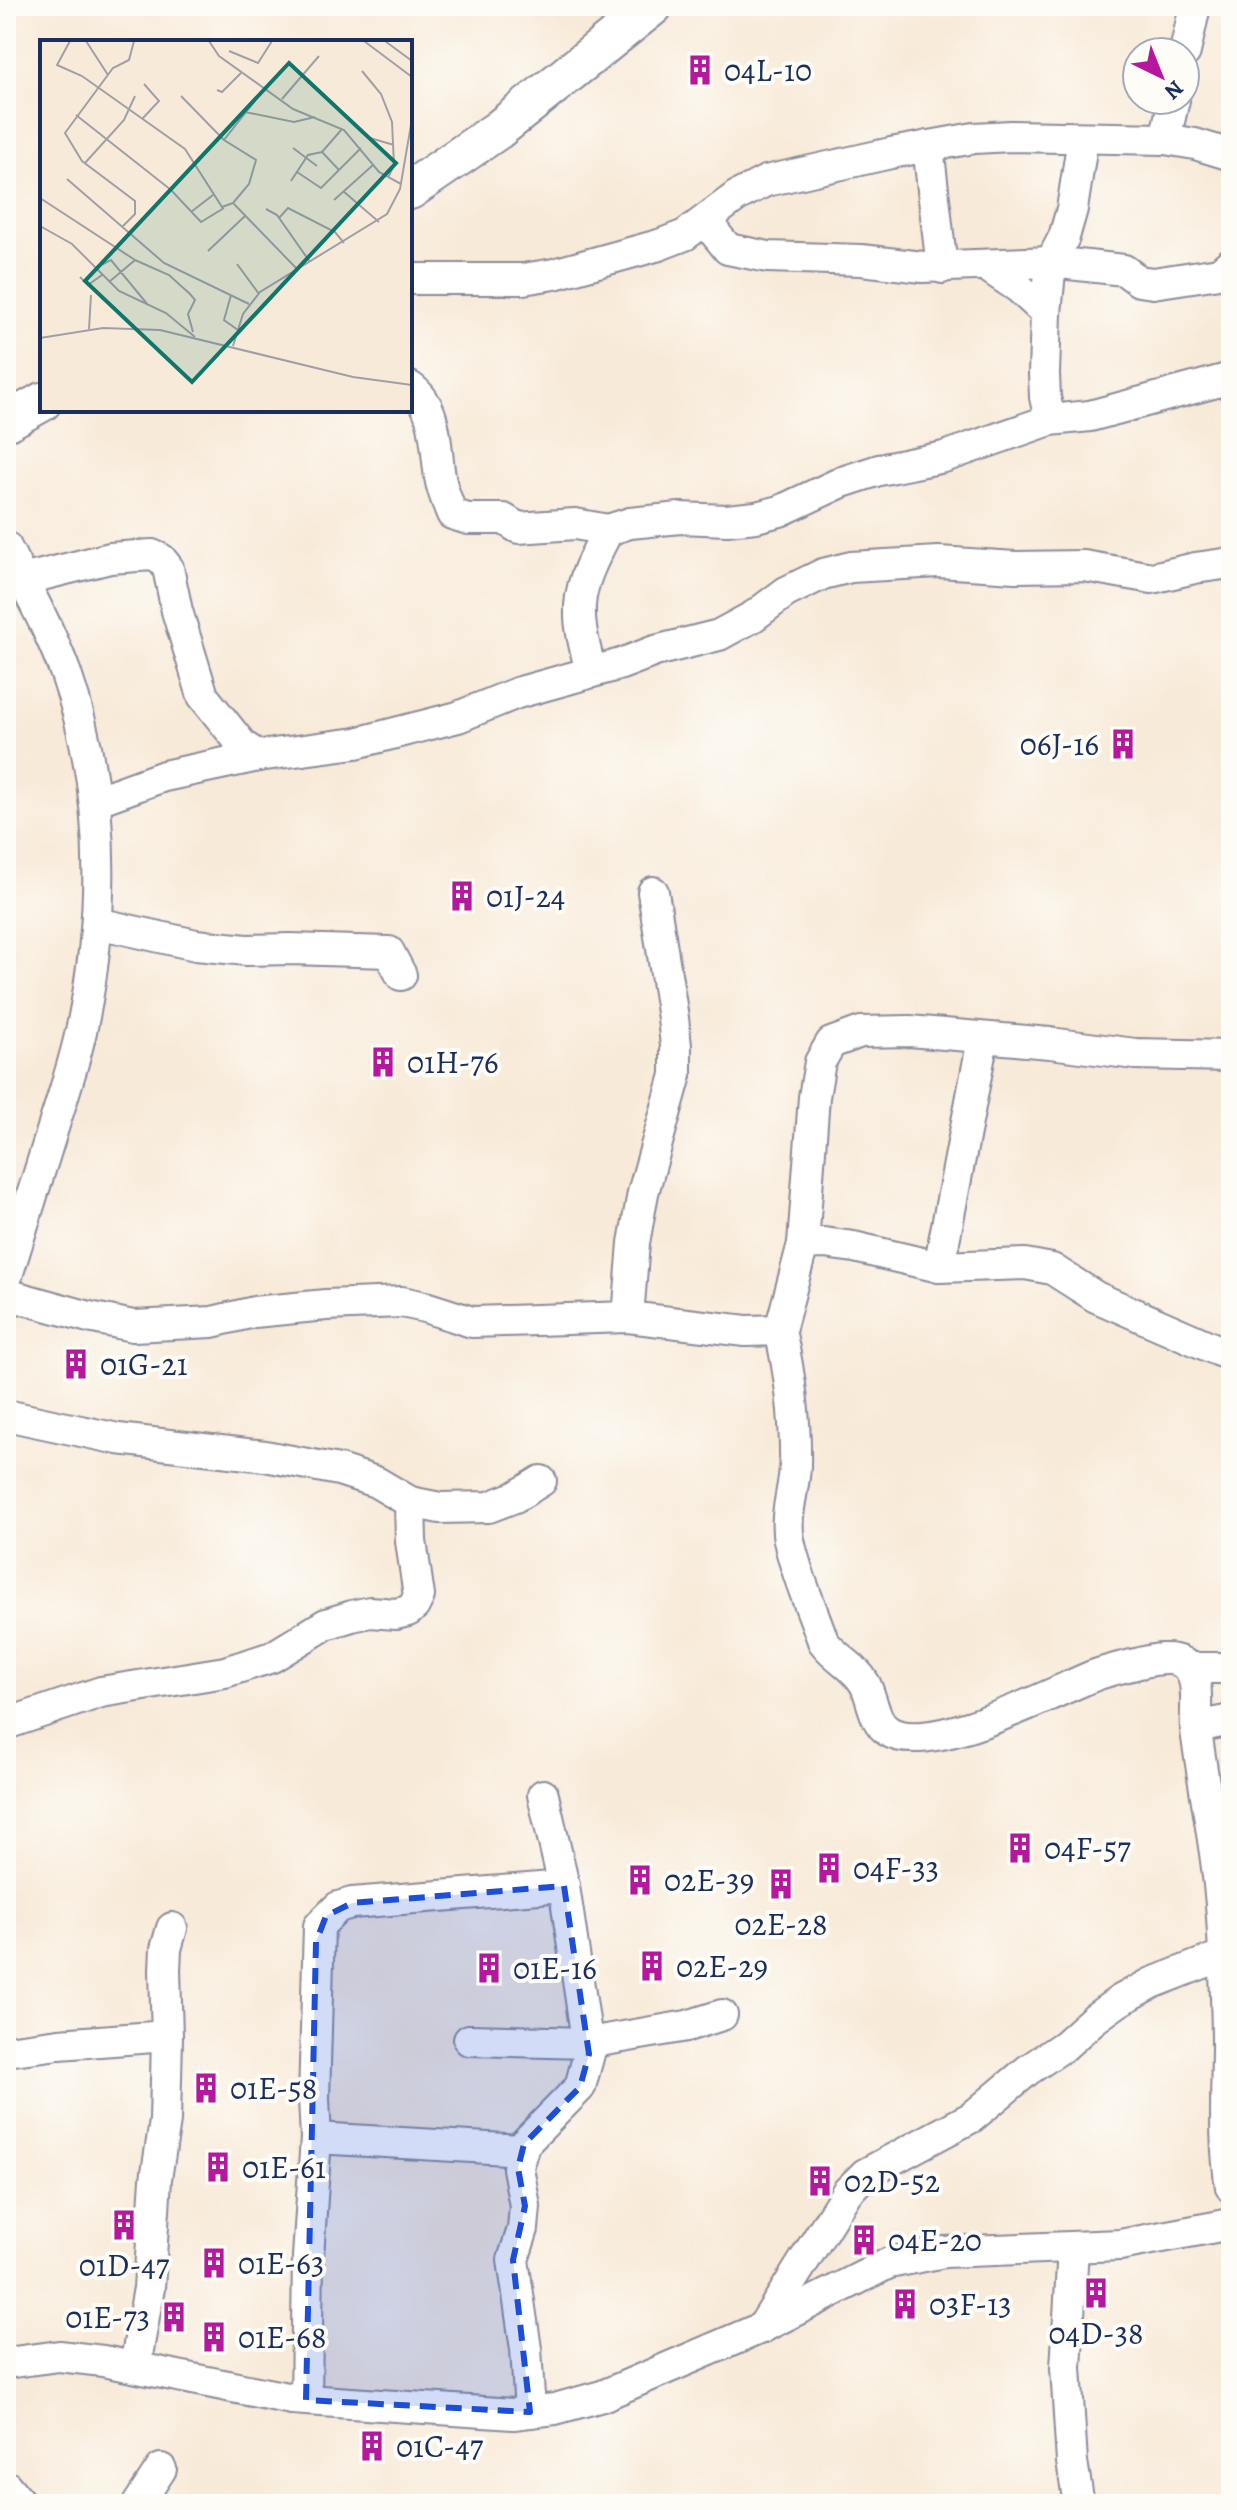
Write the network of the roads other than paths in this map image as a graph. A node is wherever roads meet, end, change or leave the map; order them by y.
1 (653, 6) edge
2 (1195, 6) edge
3 (1188, 36) edge
4 (1170, 116) edge
5 (1083, 138) junction
6 (1165, 139) junction
7 (928, 146) junction
8 (1231, 155) edge
9 (412, 189) edge
10 (711, 217) junction
11 (1051, 262) junction
12 (1231, 263) edge
13 (988, 267) junction
14 (942, 268) junction
15 (412, 279) edge
16 (1046, 313) junction
17 (1231, 378) edge
18 (412, 389) edge
19 (40, 403) edge
20 (1050, 420) junction
21 (6, 422) edge
22 (608, 530) junction
23 (6, 547) edge
24 (1231, 563) edge
25 (22, 580) junction
26 (591, 672) junction
27 (258, 756) junction
28 (95, 801) junction
29 (653, 892) dead end
30 (97, 923) junction
31 (401, 975) dead end
32 (983, 1039) junction
33 (1231, 1056) edge
34 (803, 1244) junction
35 (939, 1267) junction
36 (6, 1279) edge
37 (6, 1294) edge
38 (628, 1317) junction
39 (780, 1330) junction
40 (1231, 1356) edge
41 (6, 1415) edge
42 (541, 1481) dead end
43 (410, 1502) junction
44 (1189, 1668) junction
45 (1231, 1668) edge
46 (1231, 1720) edge
47 (6, 1724) edge
48 (1196, 1727) junction
49 (543, 1795) dead end
50 (564, 1886) junction
51 (172, 1928) dead end
52 (1224, 1955) junction
53 (722, 2015) dead end
54 (167, 2036) junction
55 (469, 2040) dead end
56 (588, 2043) junction
57 (6, 2051) edge
58 (316, 2138) junction
59 (522, 2150) junction
60 (1231, 2187) edge
61 (1231, 2224) edge
62 (1073, 2248) junction
63 (761, 2328) junction
64 (6, 2363) edge
65 (135, 2367) junction
66 (306, 2400) junction
67 (530, 2412) junction
68 (161, 2469) dead end
69 (6, 2486) edge
70 (21, 2504) edge
71 (138, 2504) edge
72 (1079, 2504) edge

1 - 9 main road
2 - 3 street
4 - 6 street
5 - 6 street
5 - 7 street
5 - 11 street
6 - 8 street
7 - 10 street
7 - 14 street
10 - 14 street
10 - 15 street
11 - 12 street
11 - 13 street
11 - 16 street
13 - 14 street
13 - 16 street
16 - 20 street
17 - 20 street
18 - 22 street
19 - 21 main road
20 - 22 street
22 - 26 street
23 - 25 street
24 - 26 street
25 - 27 street
25 - 28 street
26 - 27 street
27 - 28 street
28 - 30 street
29 - 38 street
30 - 31 street
30 - 36 street
32 - 33 street
32 - 34 street
32 - 35 street
34 - 35 street
34 - 39 street
35 - 40 street
37 - 38 street
38 - 39 street
39 - 44 street
41 - 43 street
42 - 43 street
43 - 47 street
44 - 45 street
44 - 48 street
46 - 48 street
48 - 52 street
49 - 50 street
50 - 56 street
50 - 58 street
51 - 54 street
52 - 60 street
52 - 63 street
53 - 56 street
54 - 57 street
54 - 65 street
55 - 56 street
56 - 59 street
58 - 59 street
58 - 66 street
59 - 67 street
61 - 62 street
62 - 63 street
62 - 72 street
63 - 67 street
64 - 65 street
65 - 66 street
66 - 67 street
68 - 71 street
69 - 70 street

